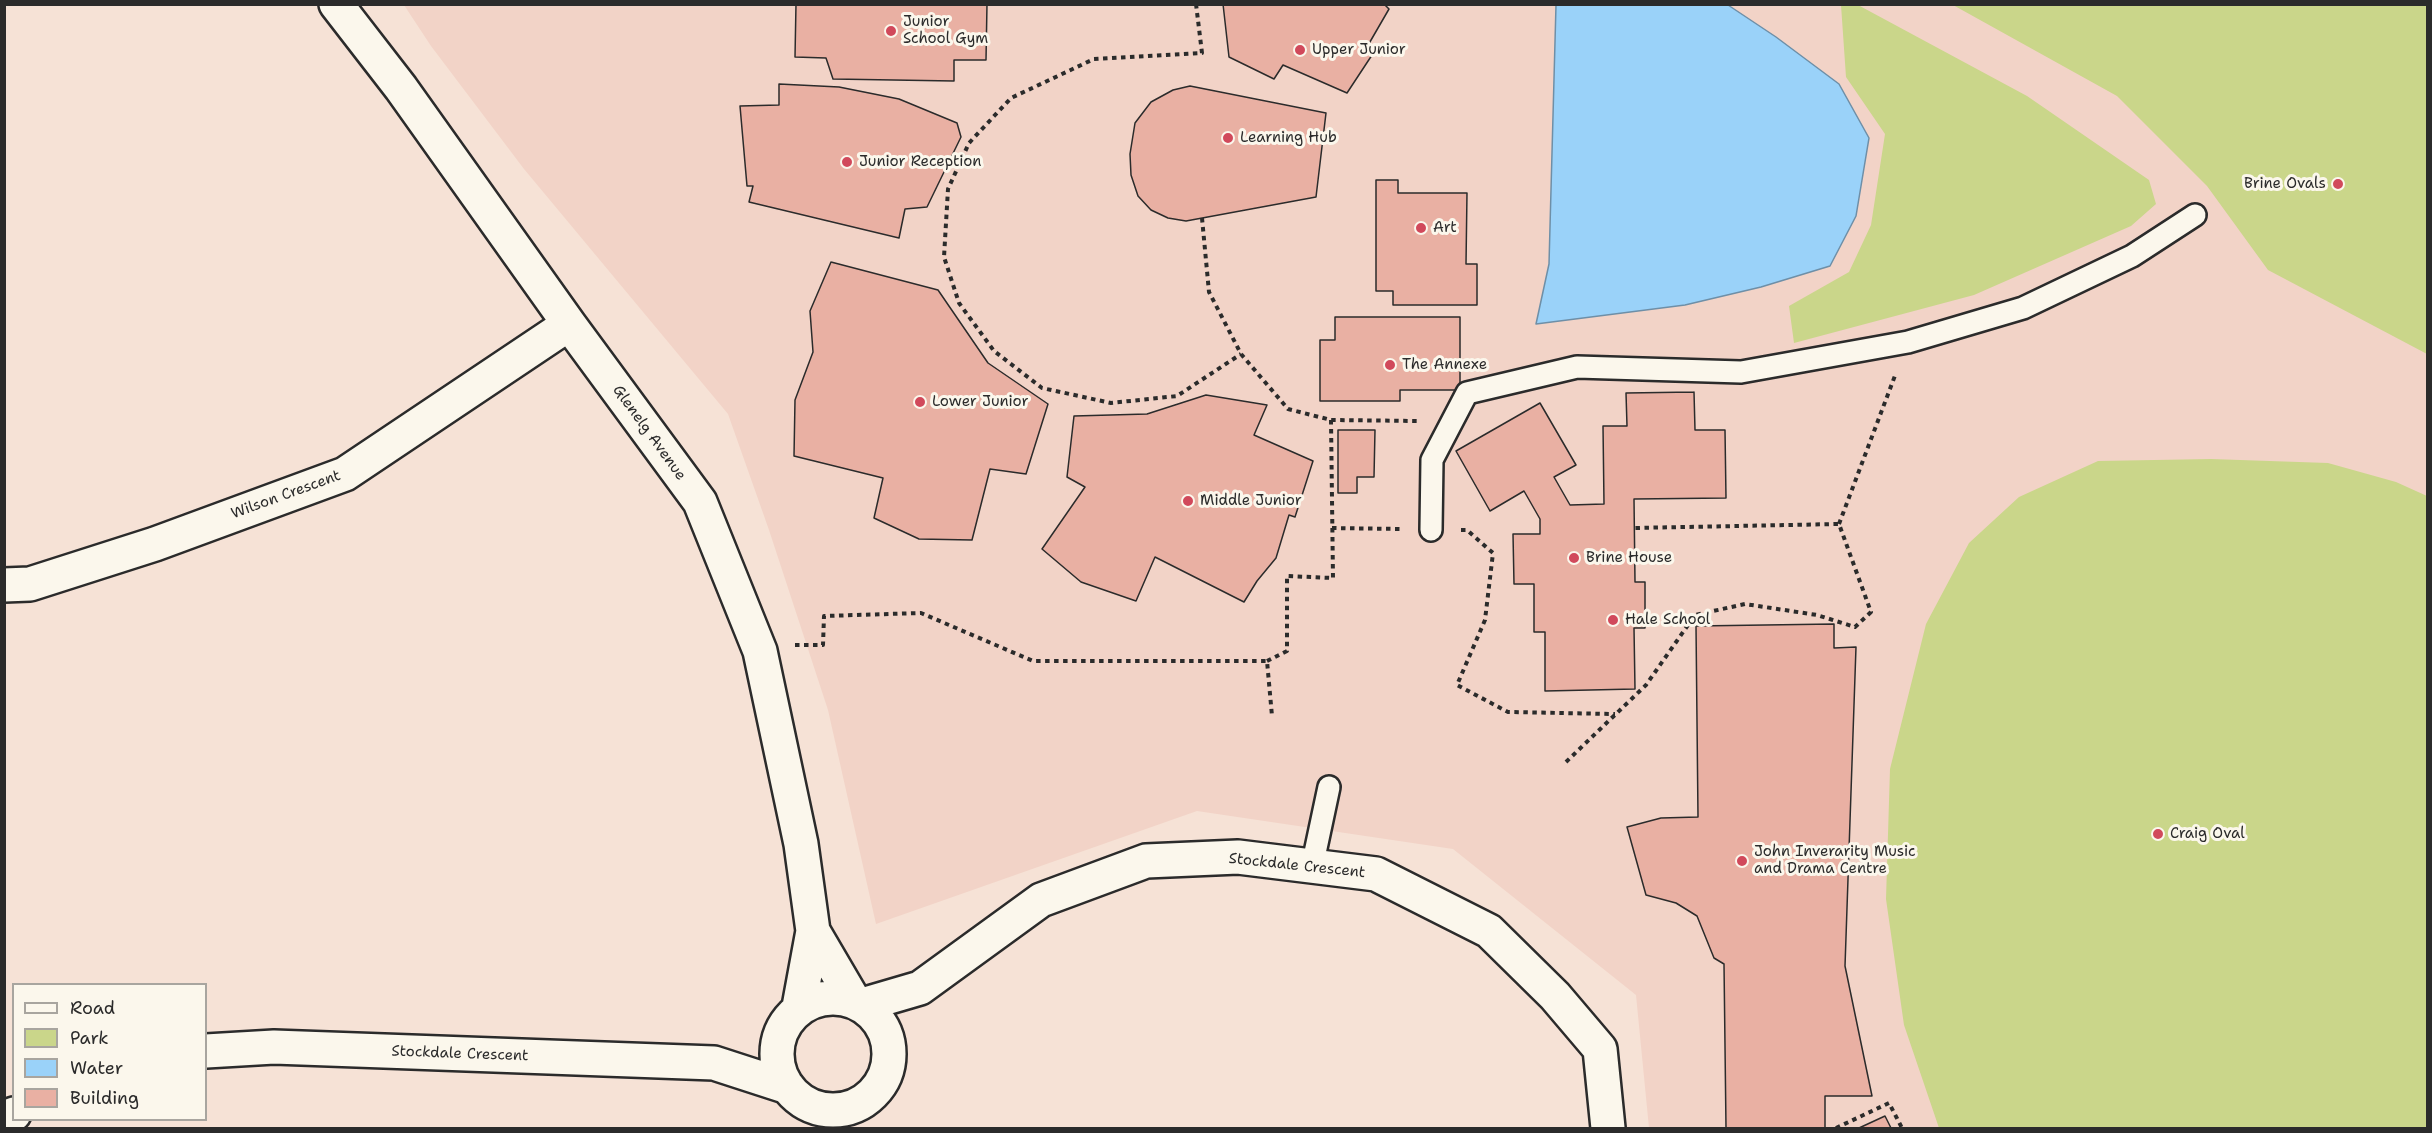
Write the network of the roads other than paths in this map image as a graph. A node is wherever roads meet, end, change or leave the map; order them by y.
1 (336, 4) edge
2 (2195, 214) dead end
3 (569, 324) junction
4 (1431, 530) road end
5 (4, 585) edge
6 (1329, 788) dead end
7 (1312, 867) junction
8 (813, 932) junction
9 (920, 988) junction
10 (858, 1003) junction
11 (799, 1007) junction
12 (779, 1041) junction
13 (207, 1051) edge
14 (890, 1052) junction
15 (714, 1063) junction
16 (799, 1106) edge
17 (856, 1115) edge
18 (1608, 1128) edge

1 - 3 street, Glenelg Avenue
2 - 4 lane
3 - 5 street, Wilson Crescent
3 - 8 street, Glenelg Avenue
6 - 7 lane
7 - 9 street, Stockdale Crescent
7 - 18 street, Stockdale Crescent
8 - 10 street, Glenelg Avenue
8 - 11 street, Glenelg Avenue
9 - 10 street, Stockdale Crescent
9 - 14 street, Stockdale Crescent
10 - 11 street
10 - 14 street, Glenelg Avenue
11 - 12 street, Glenelg Avenue
12 - 15 street, Stockdale Crescent
12 - 16 street, Glenelg Avenue
13 - 15 street, Stockdale Crescent
14 - 17 street
15 - 16 street, Stockdale Crescent
16 - 17 street

